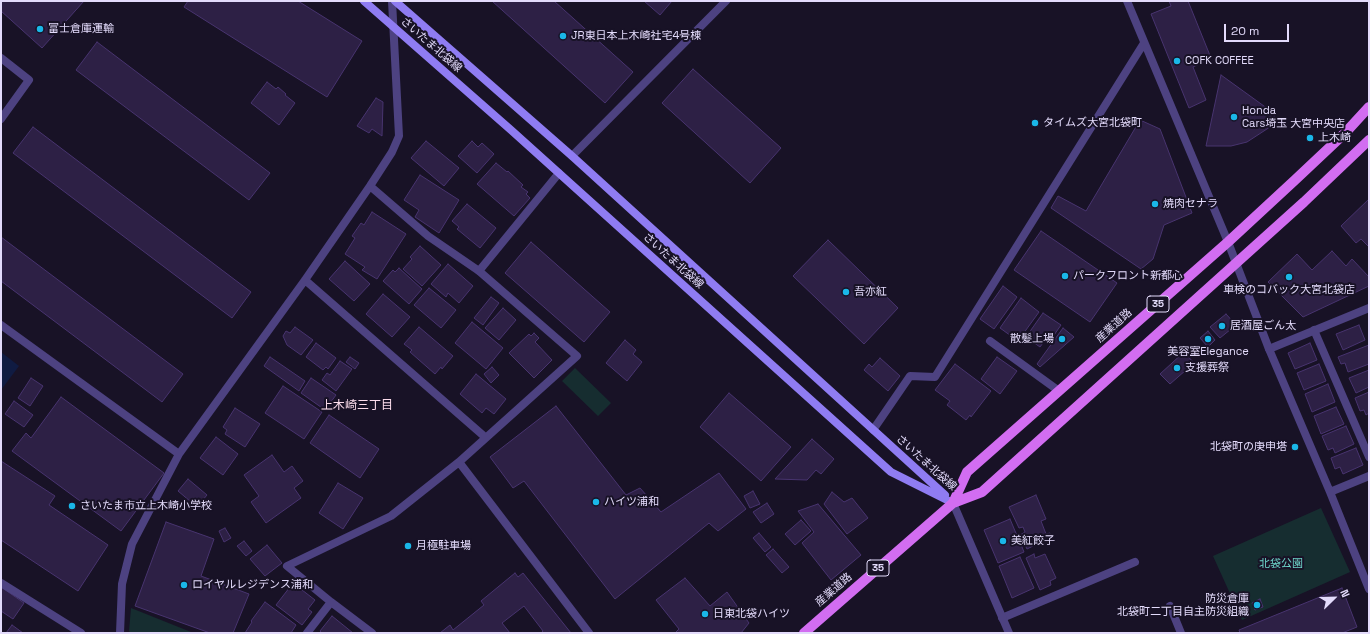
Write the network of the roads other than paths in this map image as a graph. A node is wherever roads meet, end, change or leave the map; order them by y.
1 (364, 1) edge
2 (394, 1) edge
3 (726, 1) edge
4 (1127, 1) edge
5 (393, 27) junction
6 (1144, 43) junction
7 (1, 58) edge
8 (1369, 107) edge
9 (1, 119) edge
10 (1369, 141) edge
11 (572, 156) junction
12 (558, 174) junction
13 (370, 186) junction
14 (1228, 242) junction
15 (1237, 264) junction
16 (479, 271) junction
17 (305, 280) junction
18 (1369, 308) edge
19 (1, 325) edge
20 (1314, 330) junction
21 (990, 341) dead end
22 (1269, 348) junction
23 (1060, 391) junction
24 (873, 430) junction
25 (485, 437) junction
26 (179, 454) junction
27 (1369, 457) edge
28 (459, 462) junction
29 (1369, 476) edge
30 (1330, 492) junction
31 (953, 503) junction
32 (1135, 562) dead end
33 (1, 582) edge
34 (1369, 589) edge
35 (331, 602) junction
36 (1170, 606) dead end
37 (1002, 618) junction
38 (81, 633) edge
39 (120, 633) edge
40 (307, 633) edge
41 (372, 633) edge
42 (589, 633) edge
43 (804, 633) edge
44 (1009, 633) edge
45 (1181, 633) edge

1 - 5 main road, さいたま北袋線
2 - 5 street
2 - 11 main road, さいたま北袋線
3 - 11 street
4 - 6 street
5 - 12 main road, さいたま北袋線
5 - 13 street
6 - 14 street
6 - 24 street
7 - 9 street
8 - 14 main road, 産業道路 / 35
10 - 15 main road, 産業道路 / 35
11 - 24 main road, さいたま北袋線
12 - 16 street
12 - 31 main road, さいたま北袋線
13 - 16 street
13 - 17 street
14 - 15 street
14 - 23 main road, 産業道路 / 35
15 - 22 street
15 - 31 main road, 産業道路 / 35
16 - 25 street
17 - 25 street
17 - 26 street
18 - 20 street
19 - 26 street
20 - 22 street
20 - 27 street
21 - 23 street
22 - 30 street
23 - 31 main road, 産業道路 / 35
24 - 31 main road, さいたま北袋線
25 - 28 street
26 - 39 street
28 - 35 street
28 - 42 street
29 - 30 street
30 - 34 street
31 - 37 street
31 - 43 main road, 産業道路 / 35
32 - 37 street
33 - 38 street
35 - 40 street
35 - 41 street
36 - 45 street
37 - 44 street

